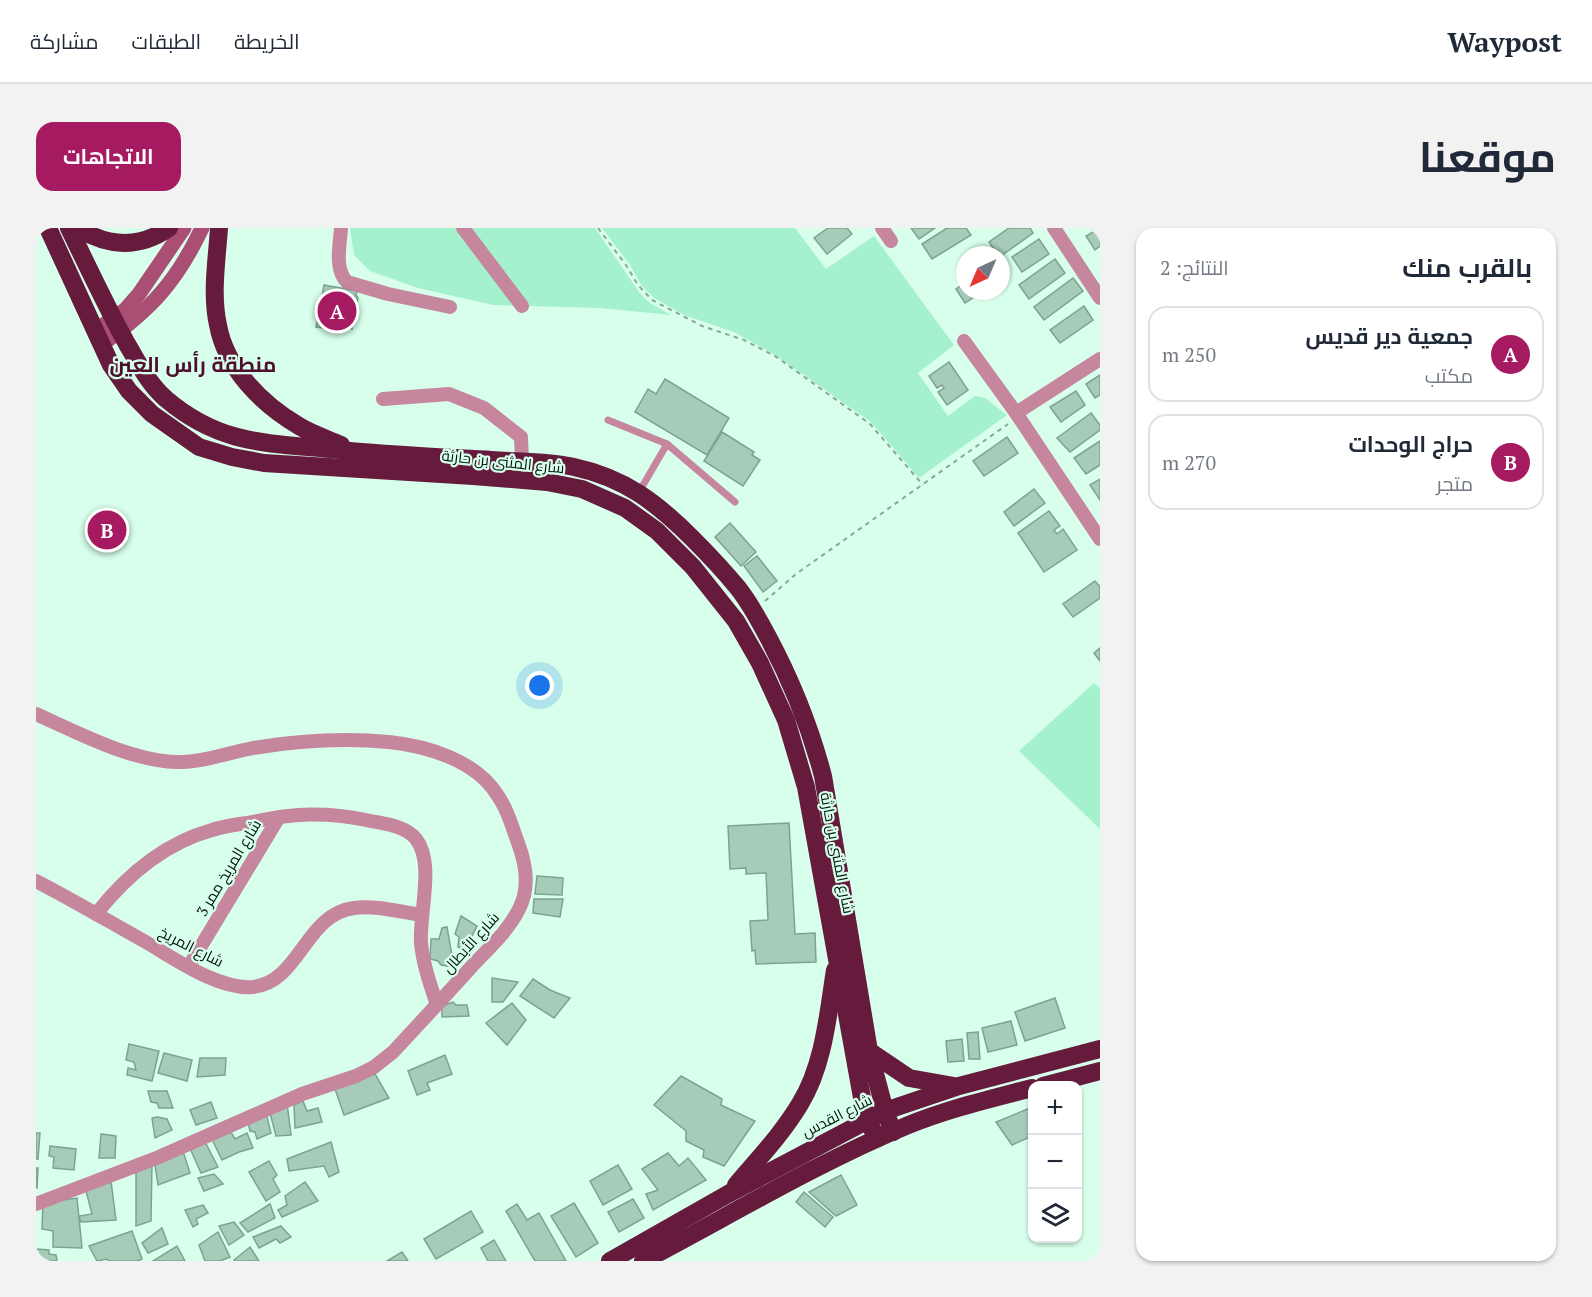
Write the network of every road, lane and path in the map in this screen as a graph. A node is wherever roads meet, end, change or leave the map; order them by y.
1 (48, 228) edge
2 (69, 228) edge
3 (78, 228) edge
4 (169, 228) edge
5 (184, 228) edge
6 (202, 228) edge
7 (219, 228) edge
8 (341, 228) edge
9 (463, 228) edge
10 (598, 228) edge
11 (882, 228) edge
12 (1054, 228) edge
13 (891, 241) dead end
14 (1100, 298) edge
15 (522, 306) dead end
16 (450, 307) dead end
17 (117, 325) junction
18 (98, 338) junction
19 (964, 341) dead end
20 (1100, 359) edge
21 (383, 399) dead end
22 (1017, 415) junction
23 (608, 420) dead end
24 (667, 444) junction
25 (357, 452) junction
26 (522, 461) junction
27 (923, 485) junction
28 (639, 492) junction
29 (735, 502) dead end
30 (1100, 539) edge
31 (754, 611) junction
32 (36, 714) edge
33 (279, 817) junction
34 (36, 881) edge
35 (96, 914) junction
36 (422, 915) junction
37 (837, 953) junction
38 (189, 966) junction
39 (437, 1005) junction
40 (1100, 1049) edge
41 (869, 1051) junction
42 (1100, 1071) edge
43 (1062, 1081) edge
44 (959, 1086) junction
45 (1028, 1089) edge
46 (885, 1112) junction
47 (866, 1120) junction
48 (885, 1135) junction
49 (728, 1194) junction
50 (36, 1204) edge
51 (610, 1261) edge
52 (643, 1261) edge

1 - 18 highway, شارع المثنى بن حارثة
2 - 17 highway, شارع المثنى بن حارثة
3 - 4 highway
5 - 17 street
6 - 17 street
7 - 25 highway
8 - 16 street
9 - 15 street
10 - 27 path
11 - 13 street
12 - 14 street
17 - 18 street
17 - 25 highway, شارع المثنى بن حارثة
18 - 37 highway, شارع المثنى بن حارثة
19 - 22 street
20 - 22 street
21 - 26 street
22 - 27 path
22 - 30 street
23 - 24 lane
24 - 28 lane
24 - 29 lane
25 - 26 highway, شارع المثنى بن حارثة
26 - 28 highway, شارع المثنى بن حارثة
27 - 31 path
28 - 31 highway, شارع المثنى بن حارثة
31 - 41 highway, شارع المثنى بن حارثة
32 - 39 street, شارع الأبطال
33 - 35 street
33 - 36 street
33 - 38 street, شارع المريخ ممر 3
34 - 35 street, شارع المريخ
35 - 38 street, شارع المريخ
36 - 38 street, شارع المريخ
36 - 39 street
37 - 47 highway, شارع المثنى بن حارثة
37 - 49 highway
39 - 50 street, شارع الأبطال
40 - 44 highway, شارع القدس
41 - 44 highway
41 - 46 highway, شارع المثنى بن حارثة
42 - 43 highway
44 - 46 highway, شارع القدس
45 - 48 highway
46 - 47 highway, شارع القدس
46 - 48 highway, شارع المثنى بن حارثة
47 - 48 highway, شارع المثنى بن حارثة
47 - 49 highway, شارع القدس
48 - 52 highway
49 - 51 highway, شارع القدس

